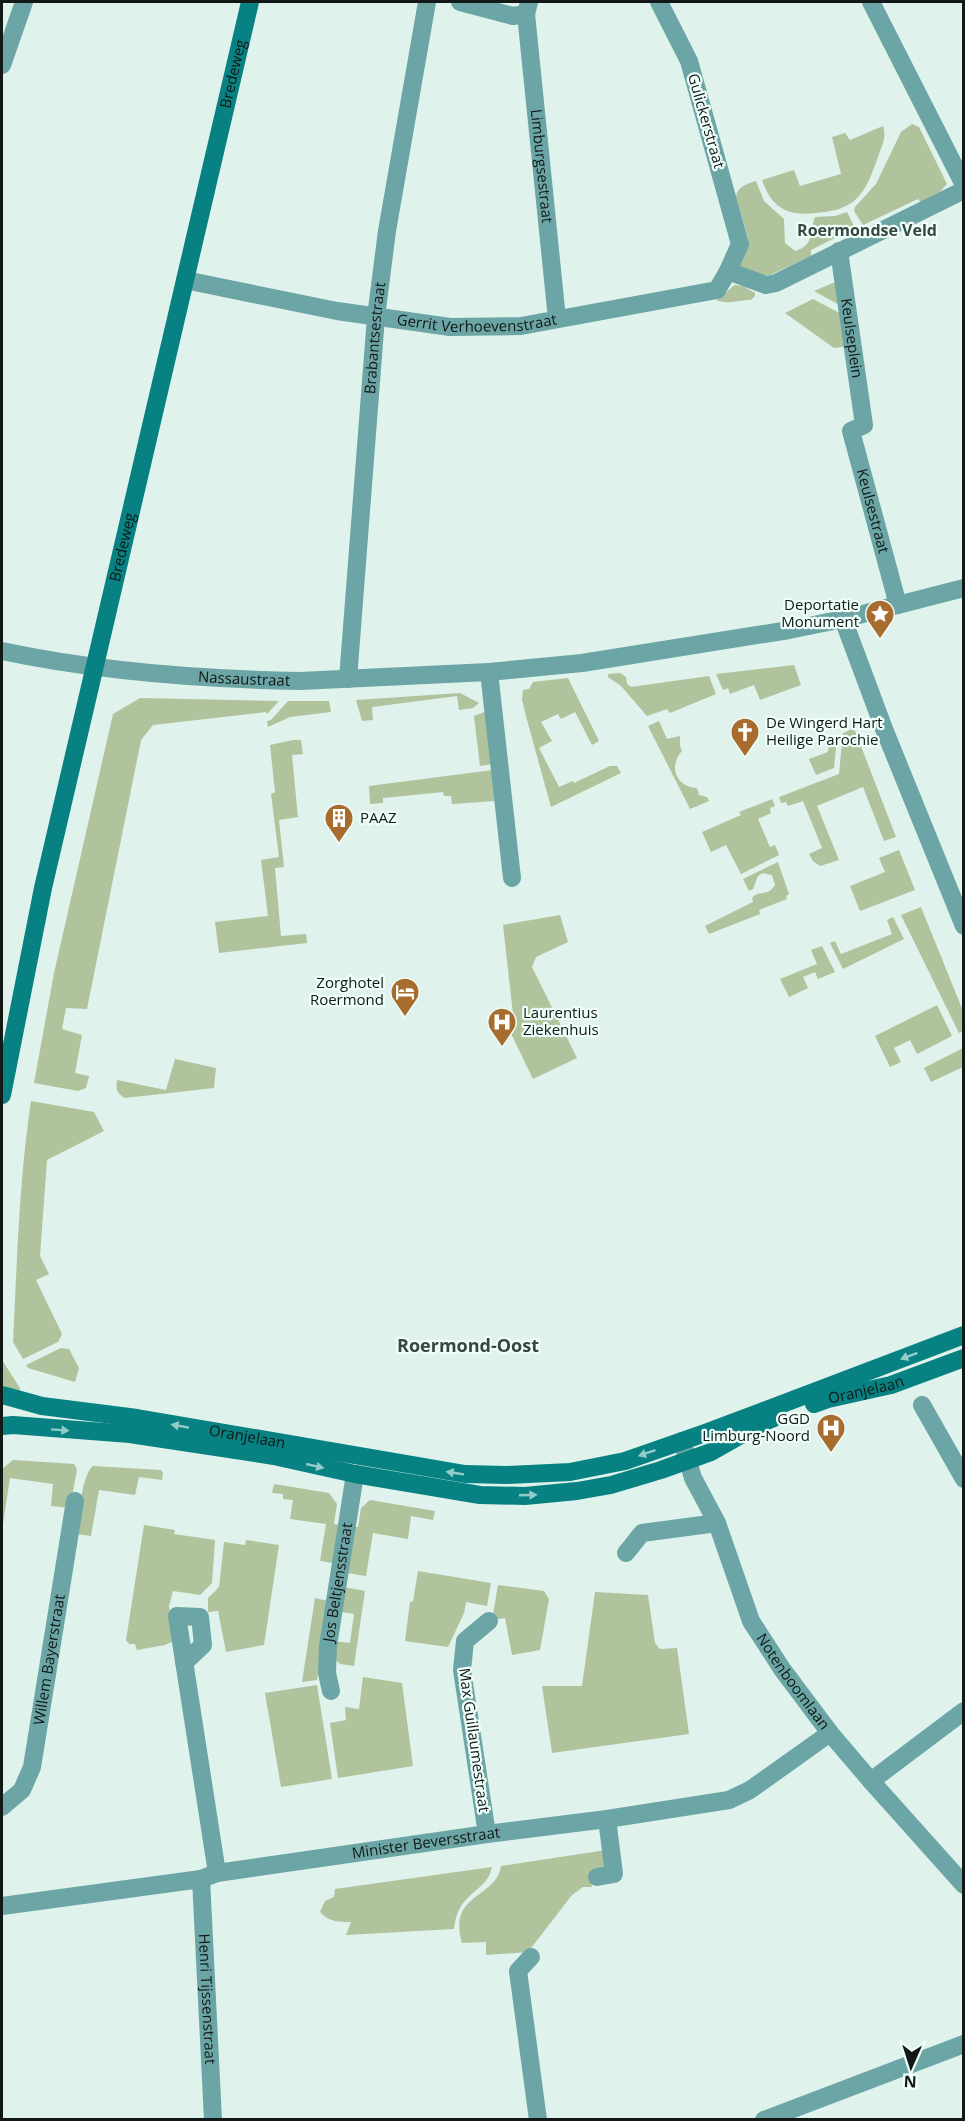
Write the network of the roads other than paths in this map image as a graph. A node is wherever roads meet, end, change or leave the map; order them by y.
1 (24, 2) edge
2 (250, 2) edge
3 (427, 2) edge
4 (460, 2) edge
5 (659, 2) edge
6 (871, 2) edge
7 (527, 8) edge
8 (2, 64) edge
9 (963, 185) edge
10 (963, 190) edge
11 (740, 244) joint
12 (839, 251) junction
13 (728, 271) junction
14 (185, 280) junction
15 (376, 316) junction
16 (557, 319) junction
17 (864, 425) joint
18 (963, 588) edge
19 (898, 605) junction
20 (843, 619) junction
21 (2, 651) edge
22 (95, 668) junction
23 (489, 672) junction
24 (348, 679) junction
25 (512, 878) dead end
26 (963, 926) edge
27 (2, 1095) edge
28 (963, 1335) edge
29 (963, 1358) edge
30 (2, 1395) edge
31 (922, 1405) dead end
32 (2, 1426) edge
33 (682, 1442) junction
34 (688, 1459) junction
35 (356, 1474) junction
36 (495, 1475) junction
37 (963, 1479) edge
38 (494, 1496) junction
39 (75, 1501) dead end
40 (717, 1523) junction
41 (626, 1553) dead end
42 (489, 1621) dead end
43 (184, 1663) dead end
44 (331, 1692) dead end
45 (963, 1711) edge
46 (830, 1733) junction
47 (871, 1781) junction
48 (2, 1807) edge
49 (607, 1819) junction
50 (487, 1834) junction
51 (209, 1876) junction
52 (597, 1877) dead end
53 (963, 1885) edge
54 (2, 1906) edge
55 (531, 1957) dead end
56 (963, 2044) edge
57 (213, 2120) edge
58 (538, 2120) edge
59 (764, 2120) edge

1 - 8 street
2 - 14 street, Bredeweg
3 - 15 street, Brabantsestraat
4 - 7 street
5 - 11 street, Gulickerstraat
6 - 9 street
7 - 16 street, Limburgsestraat
10 - 12 street
11 - 13 street, Gerrit Verhoevenstraat
12 - 13 street
12 - 17 street, Keulseplein
13 - 16 street, Gerrit Verhoevenstraat
14 - 15 street, Gerrit Verhoevenstraat
14 - 22 street, Bredeweg
15 - 16 street, Gerrit Verhoevenstraat
15 - 24 street, Brabantsestraat
17 - 19 street, Keulsestraat
18 - 19 street, Nassaustraat
19 - 20 street, Nassaustraat
20 - 23 street, Nassaustraat
20 - 26 street
21 - 22 street, Nassaustraat
22 - 24 street, Nassaustraat
22 - 27 street, Bredeweg
23 - 24 street, Nassaustraat
23 - 25 street
28 -> 33 street, Oranjelaan
29 - 34 street, Oranjelaan
36 -> 30 street, Oranjelaan
31 - 37 street
32 -> 35 street, Oranjelaan
33 - 34 street, Notenboomlaan
33 -> 36 street, Oranjelaan
38 -> 34 street, Oranjelaan
34 - 40 street, Notenboomlaan
35 - 38 street, Oranjelaan
35 - 44 street, Jos Beltjensstraat
36 - 38 street
39 - 48 street, Willem Bayerstraat
40 - 41 street
40 - 46 street, Notenboomlaan
42 - 50 street, Max Guillaumestraat
43 - 51 street, Henri Tijssenstraat
45 - 47 street
46 - 47 street, Notenboomlaan
46 - 49 street, Minister Beversstraat
47 - 53 street, Notenboomlaan
49 - 50 street, Minister Beversstraat
49 - 52 street
50 - 51 street, Minister Beversstraat
51 - 54 street, Minister Beversstraat
51 - 57 street, Henri Tijssenstraat
55 - 58 street
56 - 59 street

